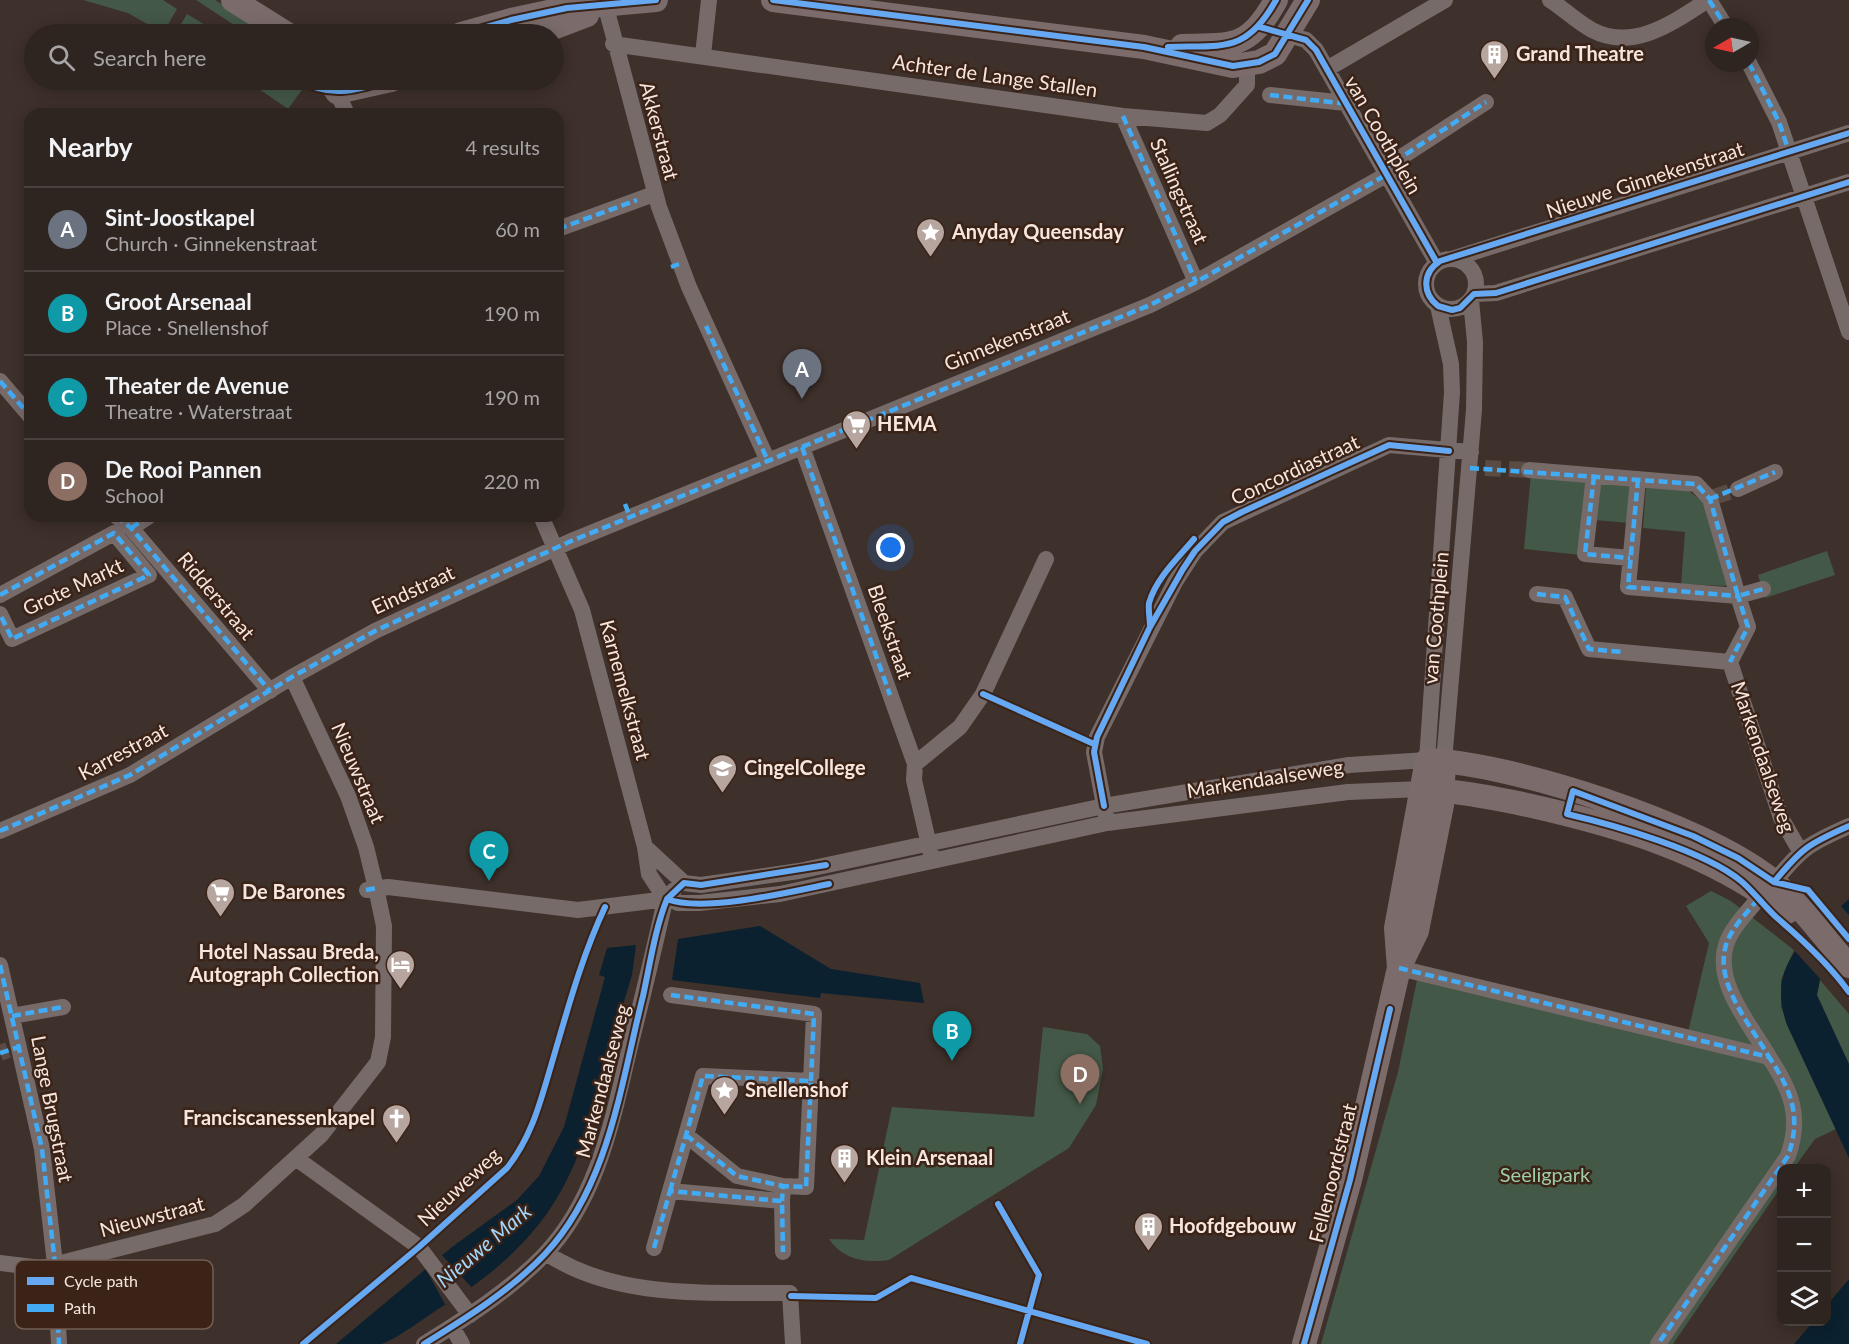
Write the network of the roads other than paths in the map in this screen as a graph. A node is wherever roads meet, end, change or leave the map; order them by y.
1 (232, 0) edge
2 (656, 0) edge
3 (709, 0) edge
4 (773, 0) edge
5 (1276, 0) edge
6 (1308, 0) edge
7 (1444, 0) edge
8 (1550, 0) edge
9 (1708, 0) edge
10 (605, 3) edge
11 (1720, 18) edge
12 (271, 24) edge
13 (497, 24) edge
14 (559, 24) edge
15 (1253, 32) junction
16 (1289, 35) junction
17 (613, 44) junction
18 (1144, 47) junction
19 (704, 55) junction
20 (1253, 64) junction
21 (1327, 69) junction
22 (1754, 72) edge
23 (335, 90) edge
24 (1270, 95) dead end
25 (1486, 102) dead end
26 (1346, 103) junction
27 (344, 108) edge
28 (1123, 116) junction
29 (1849, 133) edge
30 (1789, 152) junction
31 (1385, 172) junction
32 (1849, 182) edge
33 (654, 194) junction
34 (1804, 196) junction
35 (564, 227) edge
36 (1444, 261) junction
37 (1196, 282) junction
38 (1473, 297) junction
39 (1438, 306) junction
40 (1849, 332) edge
41 (0, 381) edge
42 (24, 409) edge
43 (802, 447) junction
44 (1449, 451) junction
45 (768, 461) junction
46 (1475, 463) junction
47 (1529, 470) tunnel mouth
48 (1775, 472) dead end
49 (1594, 476) junction
50 (1638, 479) junction
51 (1738, 489) tunnel mouth
52 (124, 522) edge
53 (140, 522) edge
54 (544, 522) edge
55 (131, 528) junction
56 (137, 548) junction
57 (556, 548) junction
58 (1630, 558) junction
59 (1046, 559) dead end
60 (1763, 589) dead end
61 (1538, 594) dead end
62 (0, 596) edge
63 (1738, 596) junction
64 (0, 614) edge
65 (1730, 662) junction
66 (292, 677) junction
67 (264, 699) junction
68 (1436, 761) junction
69 (915, 764) junction
70 (1433, 790) junction
71 (1573, 791) junction
72 (1104, 806) junction
73 (1567, 814) junction
74 (1107, 822) junction
75 (1849, 826) edge
76 (0, 831) edge
77 (928, 843) junction
78 (645, 847) junction
79 (1800, 851) junction
80 (932, 861) junction
81 (661, 864) junction
82 (684, 883) junction
83 (371, 889) junction
84 (1766, 891) junction
85 (667, 899) junction
86 (1815, 929) junction
87 (0, 964) edge
88 (1849, 966) edge
89 (1399, 968) junction
90 (671, 995) dead end
91 (63, 1007) dead end
92 (12, 1016) junction
93 (1769, 1057) junction
94 (811, 1081) junction
95 (686, 1135) junction
96 (297, 1159) junction
97 (670, 1191) junction
98 (783, 1193) junction
99 (654, 1248) dead end
100 (783, 1252) dead end
101 (546, 1253) junction
102 (55, 1260) edge
103 (71, 1260) edge
104 (0, 1263) edge
105 (15, 1265) edge
106 (470, 1315) junction
107 (452, 1327) junction
108 (58, 1329) edge
109 (59, 1344) edge
110 (424, 1344) edge
111 (462, 1344) edge
112 (794, 1344) edge
113 (1304, 1344) edge
114 (1658, 1344) edge

1 - 12 main road
2 - 10 main road
3 - 19 street
4 - 18 main road
5 - 15 main road
6 - 16 main road
7 - 21 street
8 - 9 street
9 - 11 street
10 - 13 main road
10 - 14 main road
10 - 17 street, Akkerstraat
15 - 16 main road
15 - 18 main road
15 - 20 main road
16 - 20 main road
16 - 21 street, van Coothplein
17 - 19 street, Achter de Lange Stallen
17 - 33 street, Akkerstraat
18 - 20 main road
19 - 28 street, Achter de Lange Stallen
20 - 28 street, Achter de Lange Stallen
21 - 26 street, van Coothplein
22 - 30 street
23 - 27 street
24 - 26 street, van Coothplein
25 - 31 street, van Coothplein
26 - 31 street, van Coothplein
28 - 37 street, Stallingstraat
29 - 30 street, Nieuwe Ginnekenstraat
30 - 34 street
30 - 36 street, Nieuwe Ginnekenstraat
31 - 36 street, van Coothplein
31 - 37 street, Ginnekenstraat
32 - 34 street
33 - 35 street
33 - 45 street, Akkerstraat
34 - 38 street
34 - 40 street
36 - 38 street, van Coothplein
36 - 39 street, van Coothplein
37 - 43 street, Ginnekenstraat
38 - 39 street
38 - 46 street, van Coothplein
39 - 44 street, van Coothplein
41 - 42 street
43 - 45 street, Ginnekenstraat
43 - 69 street, Bleekstraat
44 - 46 street, Concordiastraat
44 - 68 street, van Coothplein
44 - 72 street, Concordiastraat
45 - 57 street, Ginnekenstraat
46 - 68 street, van Coothplein
47 - 49 street
48 - 51 street
49 - 50 street
49 - 58 street
50 - 58 street
50 - 63 street
52 - 55 street, Ridderstraat
53 - 55 street
54 - 57 street, Karnemelkstraat
55 - 56 street, Ridderstraat
56 - 62 street, Grote Markt
56 - 64 street, Grote Markt
56 - 67 street, Ridderstraat
57 - 66 street, Eindstraat
57 - 78 street, Karnemelkstraat
58 - 63 street
59 - 69 street
60 - 63 street
61 - 65 street, Markendaalseweg
63 - 65 street
65 - 79 street, Markendaalseweg
66 - 67 street, Karrestraat
66 - 83 street, Nieuwstraat
67 - 76 street, Karrestraat
68 - 70 main road
68 - 71 main road, Markendaalseweg
68 - 72 street, Markendaalseweg
69 - 77 street, Bleekstraat
70 - 73 main road, Markendaalseweg
70 - 74 street, Markendaalseweg
70 - 89 main road, Fellenoordstraat
71 - 73 main road
71 - 84 main road, Markendaalseweg
72 - 74 street
72 - 77 street, Markendaalseweg
73 - 86 main road, Markendaalseweg
74 - 80 street, Markendaalseweg
75 - 79 street
77 - 80 street
77 - 82 street, Markendaalseweg
78 - 81 street, Karnemelkstraat
78 - 85 street, Karnemelkstraat
79 - 84 street
80 - 85 street, Markendaalseweg
81 - 82 street
81 - 85 street, Markendaalseweg
82 - 85 street
83 - 85 street
83 - 96 street, Nieuwstraat
84 - 86 main road, Markendaalseweg
84 - 93 street
85 - 101 street, Markendaalseweg
86 - 88 main road, Markendaalseweg
87 - 92 street, Lange Brugstraat
89 - 93 street
89 - 113 main road, Fellenoordstraat
90 - 94 street
91 - 92 street
92 - 102 street, Lange Brugstraat
93 - 114 street
94 - 95 street
94 - 98 street
95 - 97 street
95 - 98 street
96 - 103 street, Nieuwstraat
96 - 106 street
97 - 98 street
97 - 99 street
98 - 100 street
101 - 106 street, Markendaalseweg
101 - 112 street
104 - 105 street, Nieuwstraat
106 - 107 street, Markendaalseweg
107 - 110 street, Markendaalseweg
107 - 111 street
108 - 109 street, Lange Brugstraat

